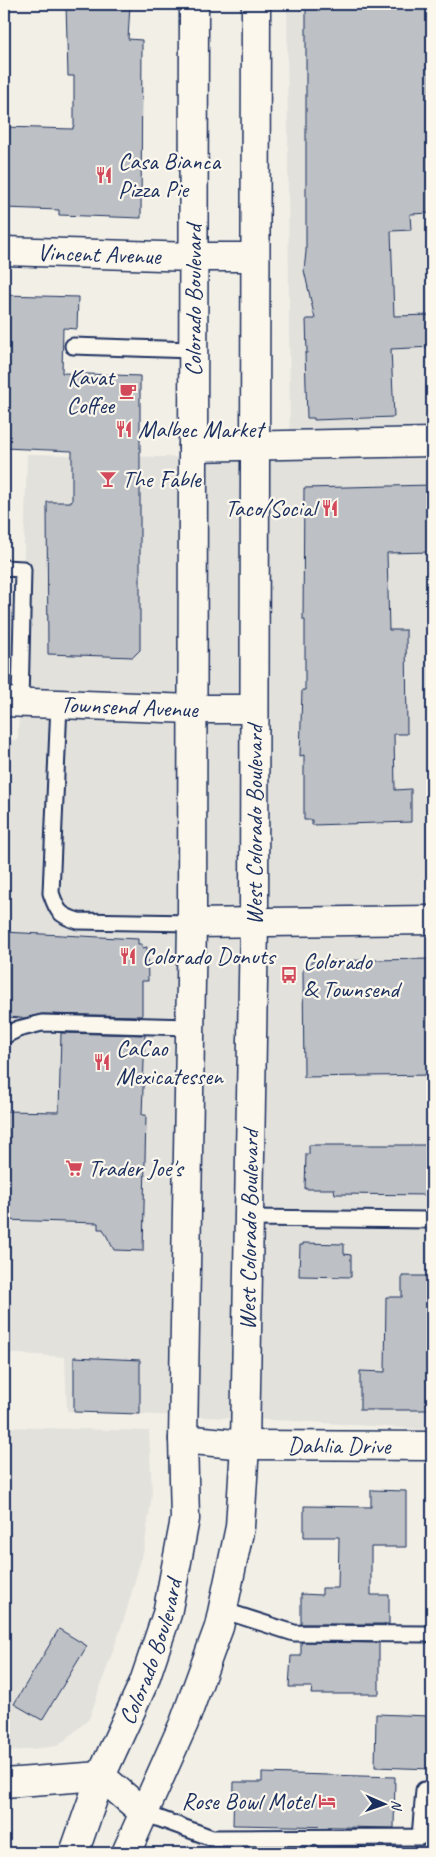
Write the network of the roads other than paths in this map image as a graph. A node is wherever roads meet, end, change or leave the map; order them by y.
1 (194, 4) edge
2 (256, 4) edge
3 (4, 251) edge
4 (192, 257) junction
5 (254, 257) junction
6 (72, 346) dead end
7 (192, 350) junction
8 (432, 442) edge
9 (255, 446) junction
10 (193, 447) junction
11 (4, 568) edge
12 (12, 703) edge
13 (59, 704) junction
14 (192, 709) junction
15 (254, 709) junction
16 (432, 920) edge
17 (192, 923) junction
18 (254, 923) junction
19 (190, 1027) junction
20 (4, 1036) edge
21 (249, 1218) junction
22 (428, 1220) dead end
23 (183, 1439) junction
24 (245, 1445) junction
25 (432, 1446) edge
26 (222, 1610) junction
27 (426, 1634) dead end
28 (101, 1776) junction
29 (4, 1783) edge
30 (424, 1790) dead end
31 (144, 1813) junction
32 (74, 1853) edge
33 (126, 1853) edge

1 - 4 main road, Colorado Boulevard
2 - 5 main road
3 - 4 main road, Vincent Avenue
4 - 5 main road, Vincent Avenue
4 - 7 main road, Colorado Boulevard
5 - 9 main road
6 - 7 lane
7 - 10 main road, Colorado Boulevard
8 - 9 main road
9 - 10 main road
9 - 15 main road, West Colorado Boulevard
10 - 14 main road
11 - 12 lane
12 - 13 main road, Townsend Avenue
13 - 14 main road, Townsend Avenue
13 - 17 lane
14 - 15 main road, Townsend Avenue
14 - 17 main road
15 - 18 main road, West Colorado Boulevard
16 - 18 main road
17 - 18 main road
17 - 19 main road
18 - 21 main road, West Colorado Boulevard
19 - 20 lane
19 - 23 main road
21 - 22 lane
21 - 24 main road, West Colorado Boulevard
23 - 24 main road, Dahlia Drive
23 - 28 main road, Colorado Boulevard
24 - 25 main road, Dahlia Drive
24 - 26 main road
26 - 27 lane
26 - 31 main road
28 - 29 main road
28 - 31 main road
28 - 32 main road, Colorado Boulevard
30 - 31 lane
31 - 33 main road

